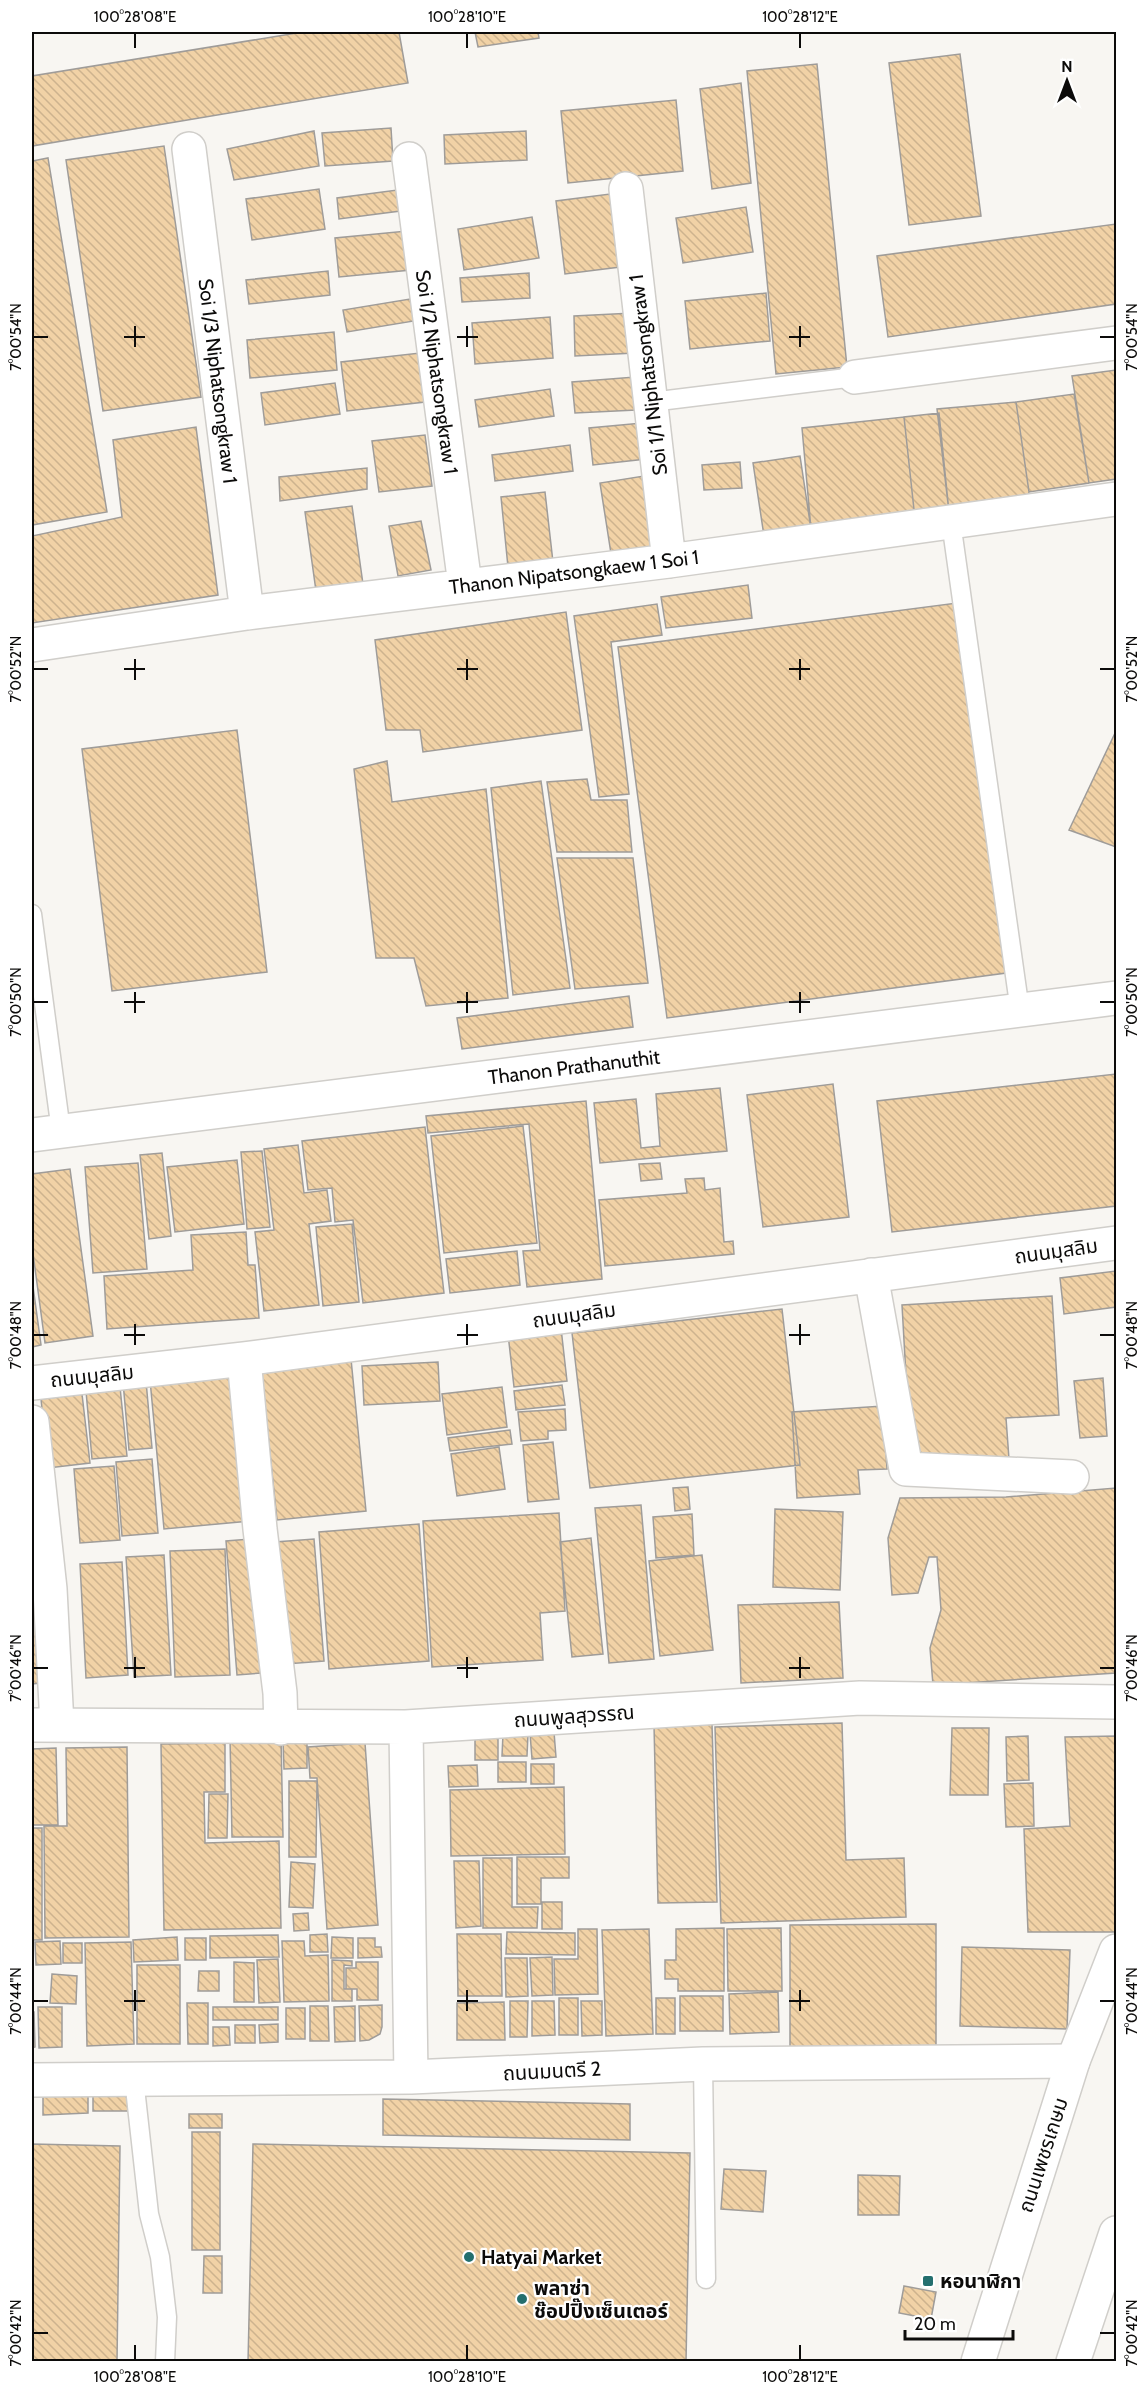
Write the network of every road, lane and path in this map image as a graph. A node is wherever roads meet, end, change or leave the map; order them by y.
1 (189, 148) dead end
2 (409, 159) dead end
3 (626, 189) dead end
4 (1116, 343) edge
5 (855, 377) joint
6 (651, 402) junction
7 (1116, 499) edge
8 (951, 522) junction
9 (669, 561) junction
10 (465, 585) junction
11 (247, 613) junction
12 (32, 645) edge
13 (32, 914) edge
14 (1116, 998) edge
15 (1020, 1011) junction
16 (46, 1133) edge
17 (1116, 1243) edge
18 (871, 1275) junction
19 (244, 1359) junction
20 (32, 1383) edge
21 (32, 1422) edge
22 (1072, 1477) dead end
23 (1116, 1702) edge
24 (44, 1725) edge
25 (406, 1727) junction
26 (282, 1728) junction
27 (1116, 1951) edge
28 (1073, 2061) junction
29 (703, 2064) junction
30 (411, 2077) junction
31 (134, 2079) junction
32 (32, 2080) edge
33 (1116, 2233) edge
34 (706, 2279) dead end
35 (165, 2361) edge
36 (978, 2361) edge
37 (1073, 2361) edge

1 - 11 street, Soi 1/3 Niphatsongkraw 1
2 - 10 street, Soi 1/2 Niphatsongkraw 1
3 - 6 street, Soi 1/1 Niphatsongkraw 1
4 - 5 street
5 - 6 lane
6 - 9 street, Soi 1/1 Niphatsongkraw 1
7 - 8 street, Thanon Nipatsongkaew 1 Soi 1
8 - 9 street, Thanon Nipatsongkaew 1 Soi 1
8 - 15 lane
9 - 10 street, Thanon Nipatsongkaew 1 Soi 1
10 - 11 street, Thanon Nipatsongkaew 1 Soi 1
11 - 12 street, Thanon Nipatsongkaew 1 Soi 1
13 - 16 lane
14 - 15 street, Thanon Prathanuthit
15 - 16 street, Thanon Prathanuthit
17 - 18 street, ถนนมุสลิม
18 - 19 street, ถนนมุสลิม
18 - 22 street
19 - 20 street, ถนนมุสลิม
19 - 26 street
21 - 24 street
23 - 25 street, ถนนพูลสุวรรณ
24 - 26 street, ถนนพูลสุวรรณ
25 - 26 street, ถนนพูลสุวรรณ
25 - 30 street
27 - 28 street, ถนนเพชรเกษม
28 - 29 street, ถนนมนตรี 2
28 - 36 street, ถนนเพชรเกษม
29 - 30 street, ถนนมนตรี 2
29 - 34 lane
30 - 31 street, ถนนมนตรี 2
31 - 32 street, ถนนมนตรี 2
31 - 35 lane
33 - 37 street

